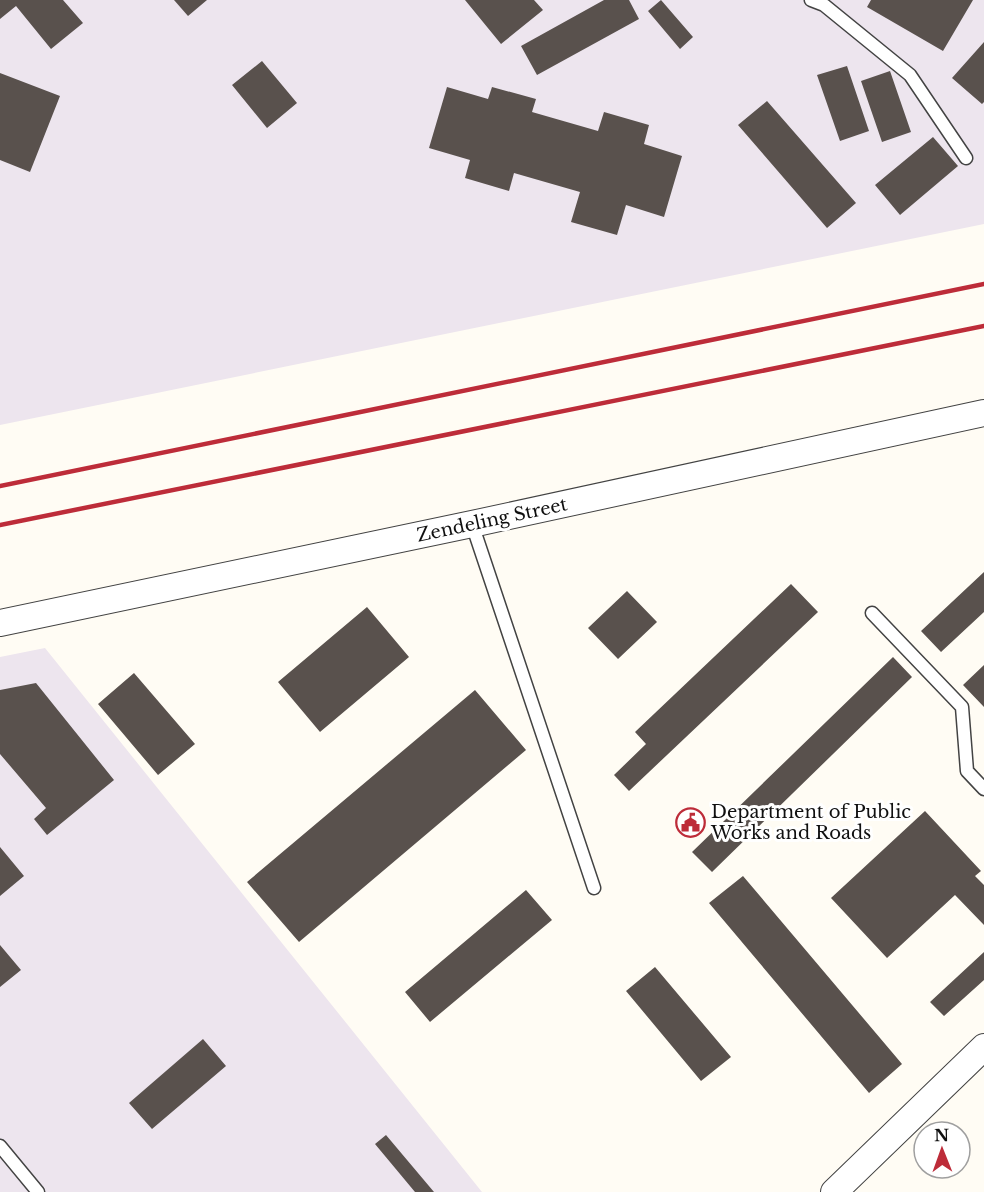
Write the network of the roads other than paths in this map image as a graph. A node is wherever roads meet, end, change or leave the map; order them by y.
1 (811, 0) edge
2 (966, 158) dead end
3 (984, 413) edge
4 (472, 525) junction
5 (872, 613) dead end
6 (0, 623) edge
7 (984, 789) edge
8 (594, 888) dead end
9 (984, 1047) edge
10 (0, 1146) edge
11 (38, 1192) edge
12 (834, 1192) edge

1 - 2 lane
3 - 4 street, Zendeling Street
4 - 6 street, Zendeling Street
4 - 8 lane
5 - 7 lane
9 - 12 street
10 - 11 lane

